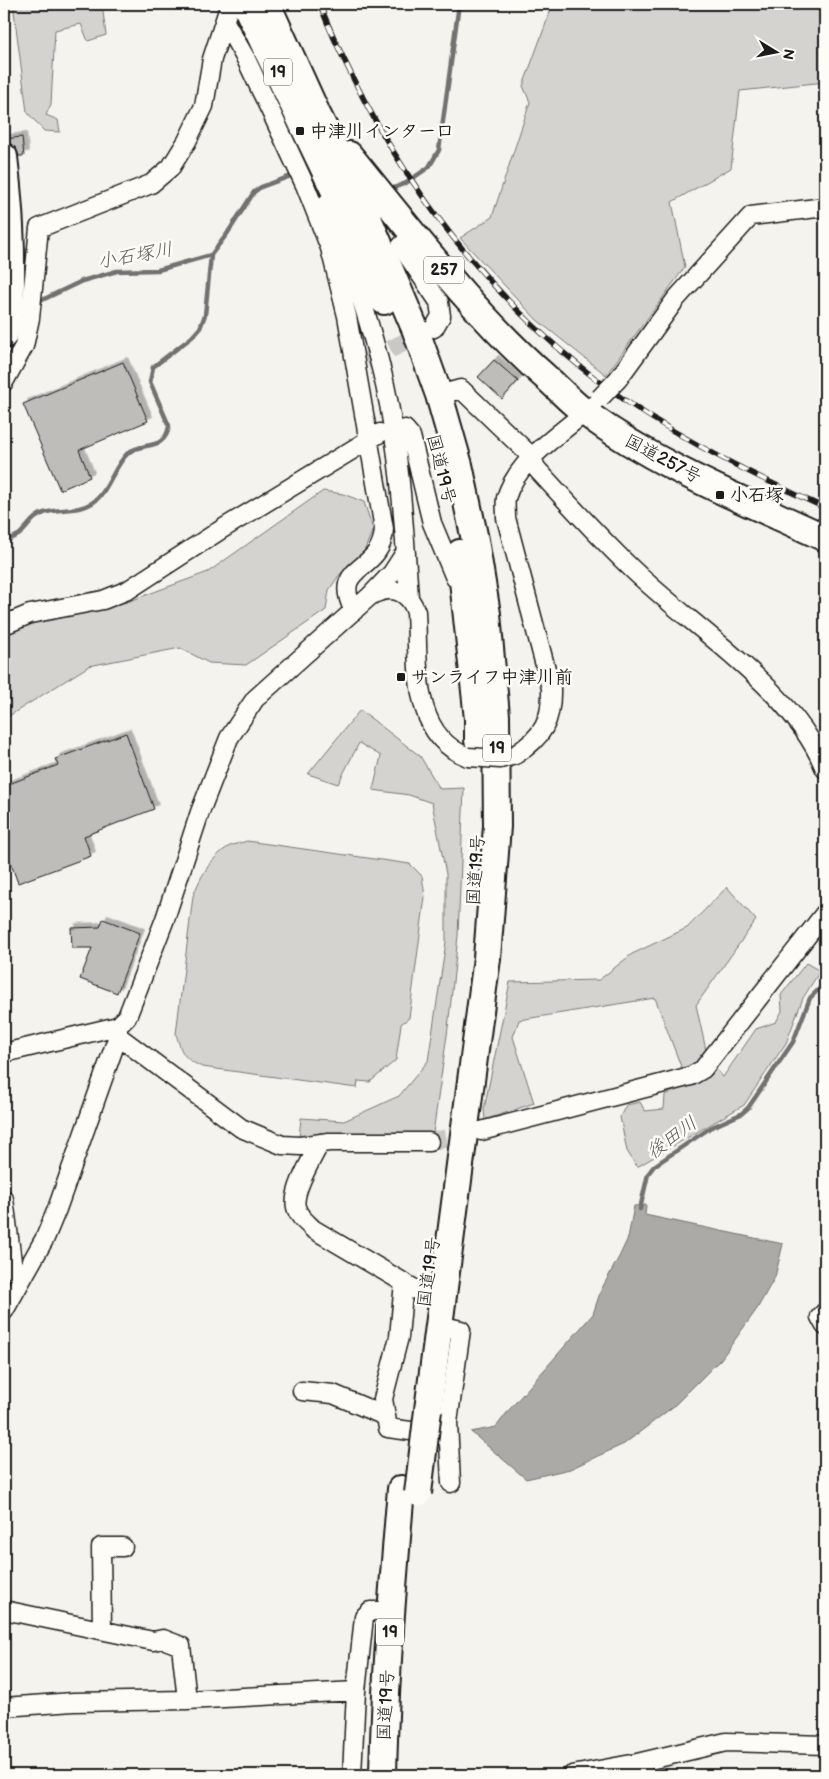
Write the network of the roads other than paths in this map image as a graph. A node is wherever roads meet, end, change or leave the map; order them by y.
1 (230, 4) edge
2 (245, 4) edge
3 (267, 4) edge
4 (230, 13) edge
5 (260, 36) junction
6 (317, 114) junction
7 (310, 140) junction
8 (4, 157) edge
9 (825, 207) edge
10 (400, 246) junction
11 (434, 328) dead end
12 (4, 335) edge
13 (4, 382) edge
14 (439, 395) junction
15 (593, 405) junction
16 (404, 429) dead end
17 (374, 436) junction
18 (532, 457) junction
19 (825, 538) edge
20 (405, 553) junction
21 (370, 596) junction
22 (408, 597) junction
23 (354, 611) junction
24 (468, 619) junction
25 (4, 625) edge
26 (825, 769) edge
27 (825, 913) edge
28 (118, 1031) junction
29 (4, 1053) edge
30 (481, 1131) tunnel mouth
31 (429, 1142) tunnel mouth
32 (320, 1143) junction
33 (4, 1199) edge
34 (23, 1277) junction
35 (415, 1288) junction
36 (4, 1311) edge
37 (825, 1312) edge
38 (439, 1324) junction
39 (825, 1326) edge
40 (302, 1391) dead end
41 (419, 1408) junction
42 (385, 1416) junction
43 (448, 1436) junction
44 (451, 1483) dead end
45 (410, 1491) junction
46 (123, 1547) dead end
47 (4, 1610) edge
48 (391, 1611) junction
49 (102, 1630) junction
50 (356, 1691) junction
51 (187, 1700) junction
52 (4, 1707) edge
53 (825, 1746) edge
54 (352, 1775) edge
55 (383, 1775) edge
56 (399, 1775) edge
57 (572, 1775) edge

1 - 4 street
2 - 5 highway, 国道19号 / 19
3 - 6 highway, 国道19号 / 19
4 - 5 highway
4 - 13 street
4 - 17 street
5 - 7 highway, 国道19号 / 19
6 - 10 highway, 257
6 - 10 highway, 国道19号 / 19
7 - 20 street
7 - 24 highway, 国道19号 / 19
8 - 12 highway
9 - 15 street, bridge
10 - 11 street
10 - 14 highway, 国道19号 / 19
10 - 15 highway, 257
14 - 18 street
14 - 38 highway, 国道19号 / 19
15 - 18 street
15 - 19 highway, 国道257号 / 257
16 - 24 street
17 - 23 street
17 - 25 street
18 - 22 street, bridge
18 - 26 street
20 - 21 street
20 - 22 street
21 - 22 street
21 - 23 street
23 - 28 street
24 - 35 highway, 国道19号 / 19
27 - 30 street
28 - 29 street
28 - 32 street
28 - 34 street
31 - 32 street
32 - 35 street
33 - 34 street
34 - 36 street
35 - 41 highway, 国道19号 / 19
35 - 42 street
37 - 39 street
38 - 41 highway, 国道19号 / 19
38 - 43 street
40 - 42 street
41 - 45 highway, 国道19号 / 19, bridge
42 - 43 street
43 - 44 street
45 - 48 highway, 国道19号 / 19
45 - 56 highway, 国道19号 / 19
46 - 49 street
47 - 49 street
48 - 50 street
48 - 55 highway, 国道19号 / 19
49 - 51 street
50 - 51 street
50 - 54 street
51 - 52 street
53 - 57 street

